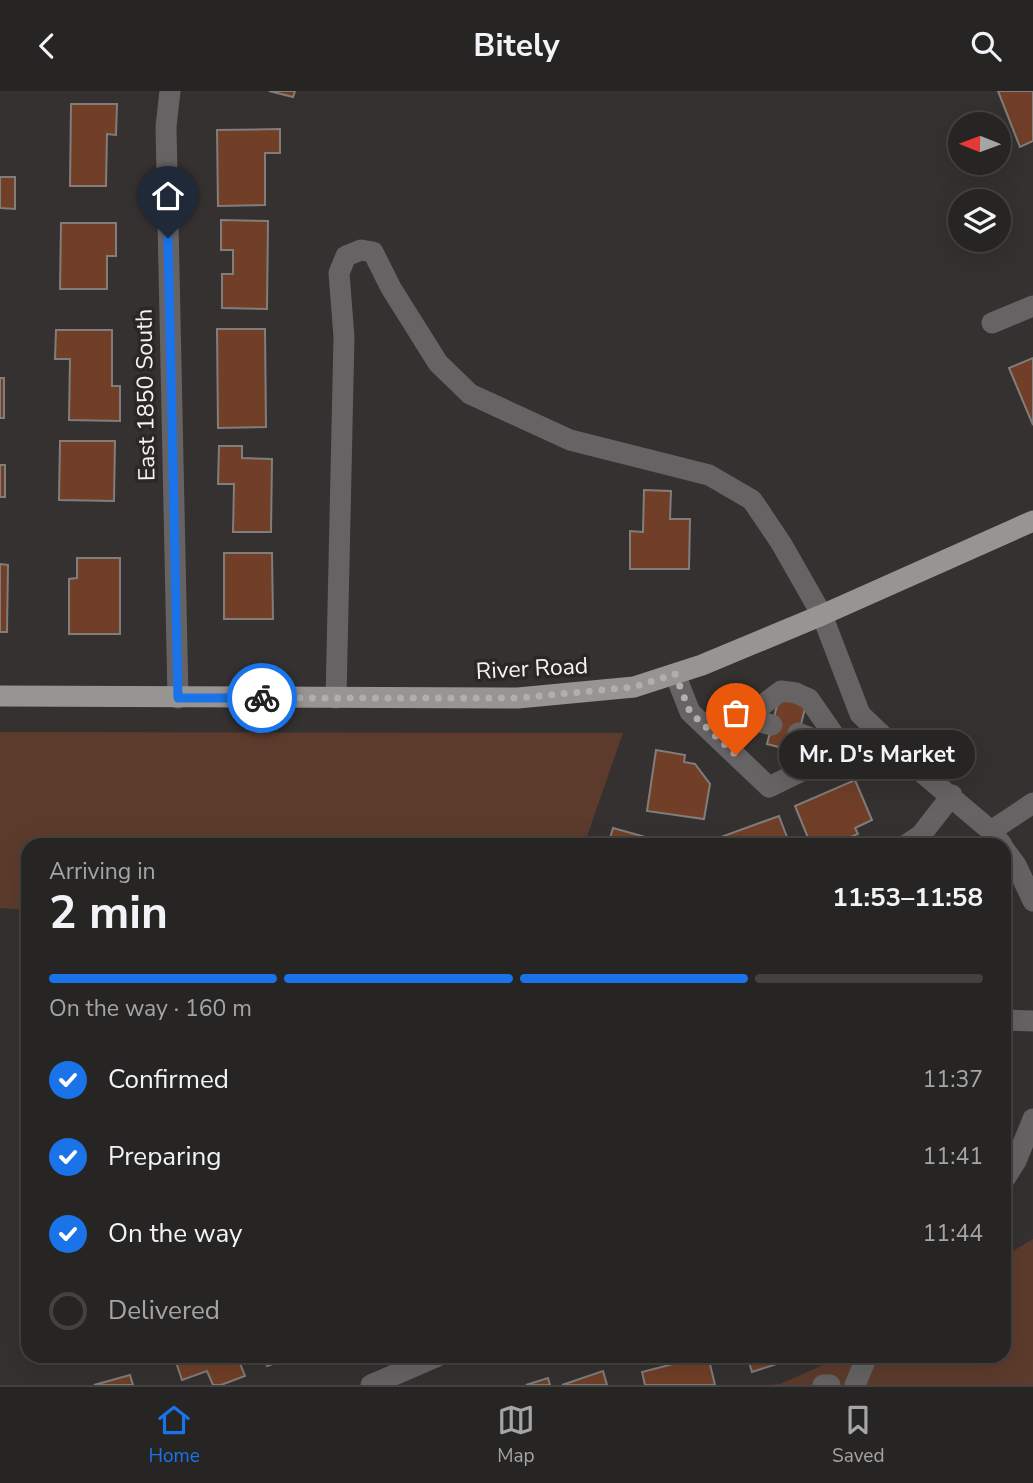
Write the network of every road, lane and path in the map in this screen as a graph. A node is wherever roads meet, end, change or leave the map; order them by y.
1 (170, 91) edge
2 (1033, 306) edge
3 (992, 323) dead end
4 (1033, 521) edge
5 (822, 615) junction
6 (675, 674) junction
7 (0, 696) edge
8 (178, 698) junction
9 (336, 698) junction
10 (746, 717) junction
11 (772, 725) dead end
12 (798, 733) dead end
13 (880, 733) junction
14 (719, 738) junction
15 (845, 751) junction
16 (952, 795) junction
17 (1033, 803) edge
18 (916, 838) edge
19 (995, 838) edge
20 (1002, 838) edge
21 (1011, 858) edge
22 (1033, 901) edge
23 (1011, 1020) edge
24 (1033, 1021) edge
25 (1033, 1119) edge
26 (1011, 1169) edge
27 (422, 1363) edge
28 (864, 1363) edge
29 (371, 1385) edge
30 (823, 1385) edge
31 (830, 1385) edge
32 (855, 1385) edge

1 - 8 street, East 1850 South
2 - 3 street
4 - 5 main road, River Road
5 - 6 main road, River Road
5 - 9 street
5 - 13 street
6 - 9 main road, River Road
6 - 14 street
7 - 8 main road, River Road
8 - 9 main road, River Road
10 - 11 street
10 - 14 street
10 - 15 street
12 - 15 street
13 - 15 street
13 - 16 street
14 - 15 street
16 - 18 street
16 - 19 street
17 - 20 street
21 - 22 street
23 - 24 street
25 - 26 street
27 - 29 street
28 - 32 street
30 - 31 street

